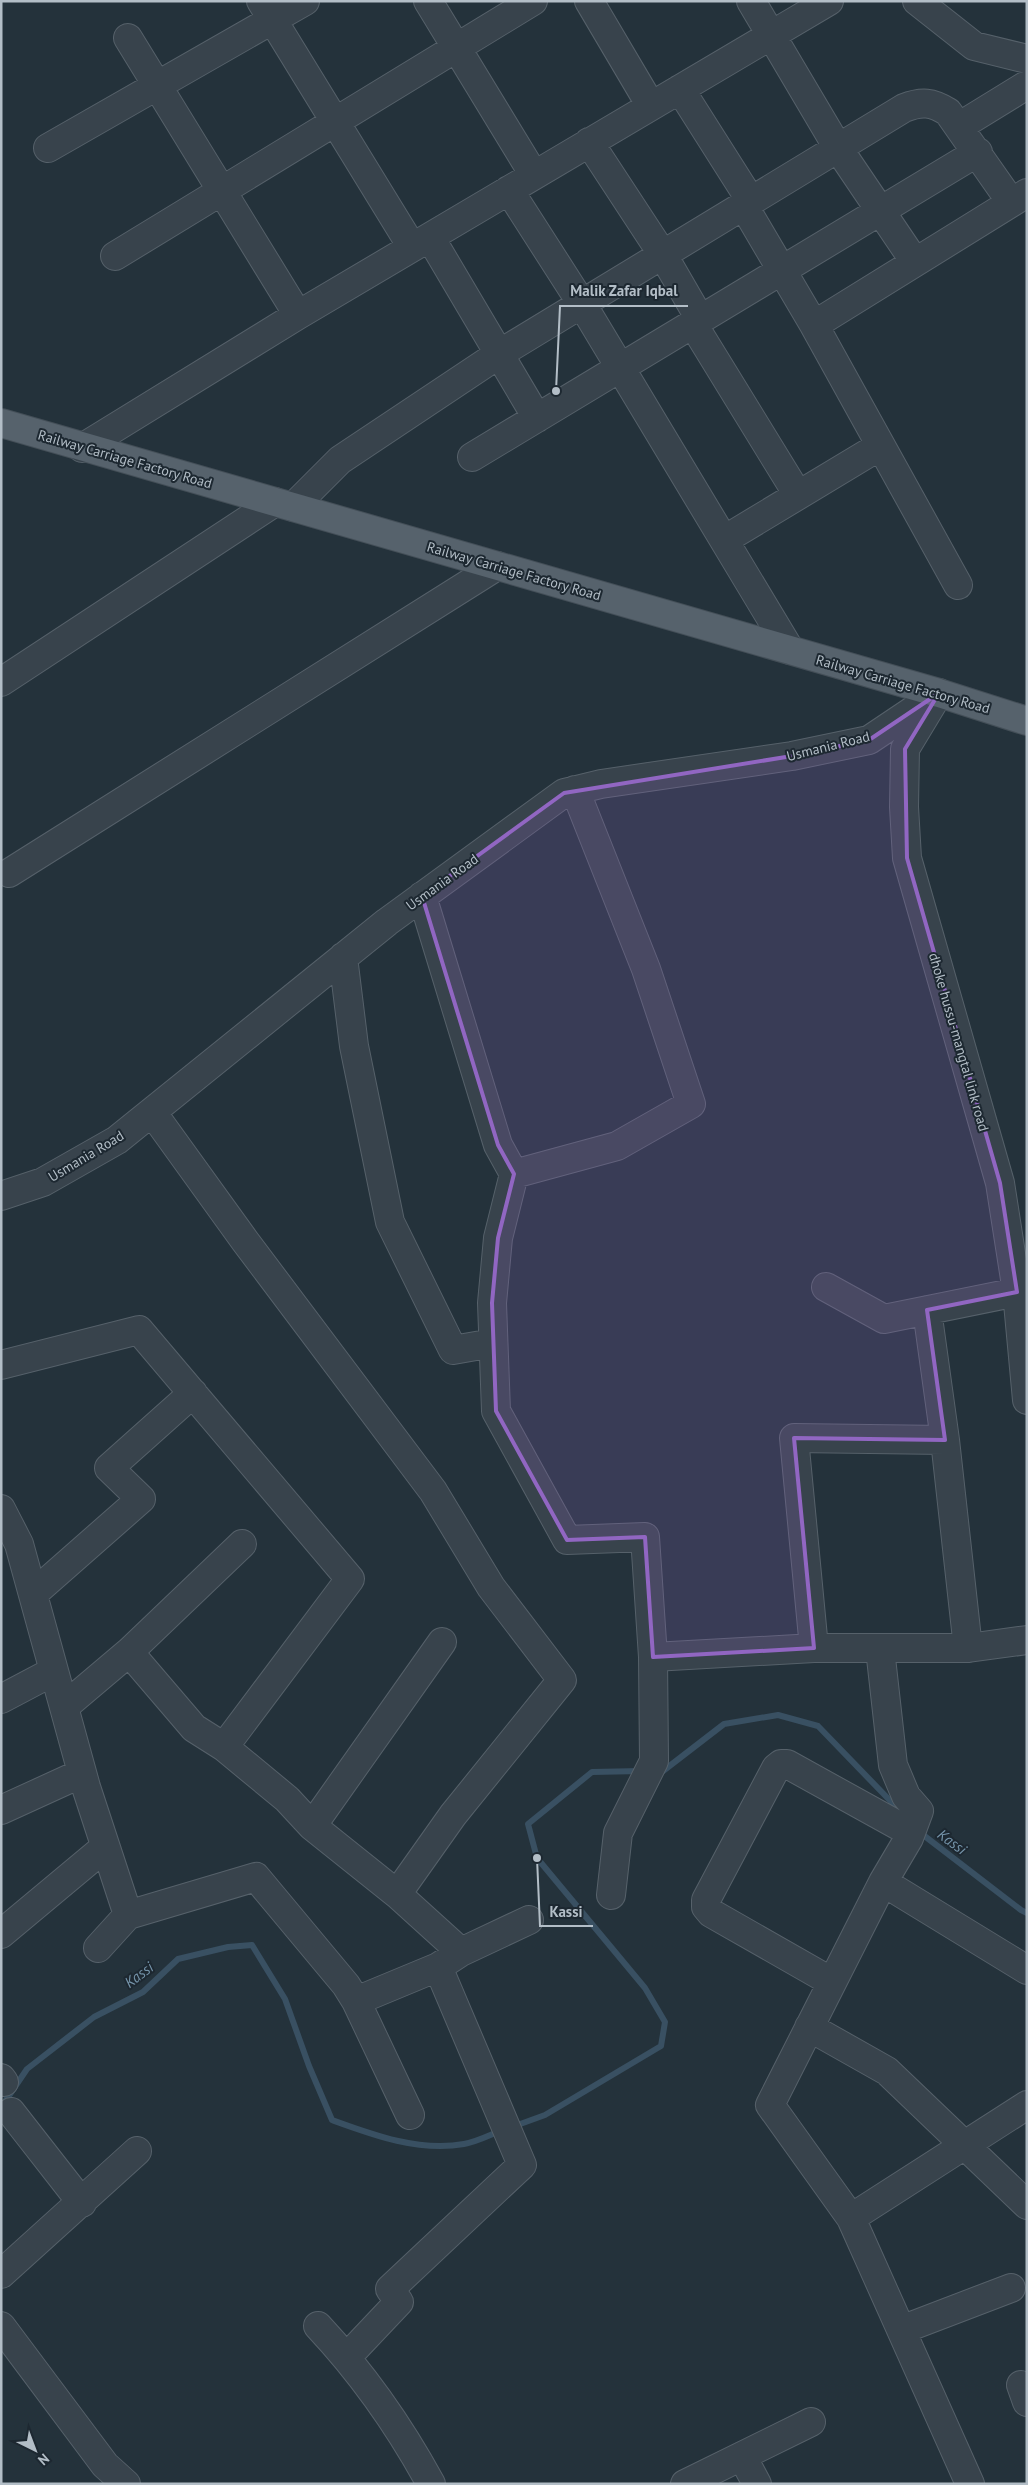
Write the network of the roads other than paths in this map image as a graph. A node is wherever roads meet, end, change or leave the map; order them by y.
1 (305, 1) edge
2 (428, 1) edge
3 (533, 1) edge
4 (589, 1) edge
5 (751, 1) edge
6 (829, 1) edge
7 (917, 1) edge
8 (266, 11) edge
9 (771, 35) junction
10 (128, 38) dead end
11 (457, 48) junction
12 (1027, 59) edge
13 (157, 86) junction
14 (1025, 86) dead end
15 (680, 89) junction
16 (651, 106) junction
17 (335, 122) junction
18 (960, 126) junction
19 (589, 142) junction
20 (48, 148) dead end
21 (838, 148) junction
22 (978, 152) junction
23 (534, 175) junction
24 (509, 190) junction
25 (222, 191) junction
26 (1019, 198) edge
27 (748, 203) junction
28 (881, 211) junction
29 (421, 242) junction
30 (663, 255) junction
31 (115, 256) dead end
32 (915, 262) junction
33 (782, 270) junction
34 (582, 304) junction
35 (298, 315) junction
36 (697, 322) junction
37 (814, 325) junction
38 (499, 354) junction
39 (620, 368) junction
40 (537, 418) junction
41 (1, 423) edge
42 (880, 446) junction
43 (82, 448) junction
44 (472, 457) dead end
45 (798, 495) junction
46 (284, 504) junction
47 (724, 540) junction
48 (497, 566) junction
49 (958, 585) dead end
50 (790, 650) junction
51 (1, 682) edge
52 (939, 693) junction
53 (1027, 721) edge
54 (575, 790) junction
55 (9, 873) dead end
56 (422, 896) junction
57 (343, 957) junction
58 (152, 1112) junction
59 (514, 1174) junction
60 (1, 1196) edge
61 (826, 1287) dead end
62 (1022, 1291) edge
63 (927, 1310) junction
64 (493, 1343) junction
65 (1, 1365) edge
66 (193, 1393) junction
67 (1027, 1400) edge
68 (945, 1440) junction
69 (4, 1521) edge
70 (242, 1544) dead end
71 (33, 1594) junction
72 (1027, 1640) edge
73 (442, 1642) dead end
74 (814, 1648) junction
75 (968, 1648) junction
76 (880, 1649) junction
77 (129, 1652) junction
78 (653, 1657) junction
79 (54, 1671) junction
80 (1, 1699) edge
81 (64, 1707) junction
82 (224, 1747) junction
83 (82, 1773) junction
84 (1, 1810) edge
85 (914, 1822) junction
86 (312, 1826) junction
87 (104, 1848) junction
88 (883, 1882) junction
89 (397, 1894) junction
90 (611, 1895) dead end
91 (128, 1915) junction
92 (530, 1920) dead end
93 (1, 1934) edge
94 (98, 1948) dead end
95 (450, 1960) junction
96 (1027, 1970) edge
97 (832, 1982) junction
98 (356, 2001) junction
99 (808, 2028) junction
100 (1027, 2105) edge
101 (11, 2112) dead end
102 (410, 2115) dead end
103 (963, 2145) junction
104 (137, 2152) dead end
105 (82, 2203) junction
106 (1027, 2205) edge
107 (851, 2218) junction
108 (1, 2274) edge
109 (1010, 2288) dead end
110 (1, 2326) edge
111 (318, 2326) dead end
112 (901, 2330) junction
113 (347, 2357) junction
114 (811, 2422) dead end
115 (742, 2456) junction
116 (126, 2484) edge
117 (431, 2484) edge
118 (686, 2484) edge
119 (757, 2484) edge
120 (970, 2484) edge

1 - 8 street
2 - 11 street
3 - 11 street
4 - 16 street
5 - 9 street
6 - 9 street
7 - 12 street
8 - 13 street
8 - 17 street
9 - 15 street
9 - 21 street
10 - 13 street
11 - 17 street
11 - 23 street
13 - 20 street
13 - 25 street
14 - 18 street
15 - 16 street
15 - 27 street
16 - 19 street
17 - 25 street
17 - 29 street
18 - 21 street
18 - 22 street
19 - 23 street
19 - 30 street
21 - 27 street
21 - 28 street
22 - 26 street
22 - 28 street
23 - 24 street
24 - 29 street
24 - 34 street
25 - 31 street
25 - 35 street
26 - 32 street
27 - 30 street
27 - 33 street
28 - 32 street
28 - 33 street
29 - 35 street
29 - 38 street
30 - 34 street
30 - 36 street
32 - 37 street
33 - 36 street
33 - 37 street
34 - 38 street
34 - 39 street
35 - 43 street
36 - 39 street
36 - 45 street
37 - 42 street
38 - 40 street
38 - 46 street
39 - 40 street
39 - 47 street
40 - 44 street
41 - 43 main road, Railway Carriage Factory Road
42 - 45 street
42 - 49 street
43 - 46 main road, Railway Carriage Factory Road
45 - 47 street
46 - 48 main road, Railway Carriage Factory Road
46 - 51 street
47 - 50 street
48 - 50 main road, Railway Carriage Factory Road
48 - 55 street
50 - 52 main road, Railway Carriage Factory Road
52 - 53 main road, Railway Carriage Factory Road
52 - 54 street, Usmania Road
52 - 62 street, dhoke hussu-mangtal link road
54 - 56 street, Usmania Road
54 - 59 street
56 - 57 street, Usmania Road
56 - 59 street
57 - 58 street, Usmania Road
57 - 64 street
58 - 60 street, Usmania Road
58 - 89 street
59 - 64 street
61 - 63 street
62 - 63 street
62 - 67 street, dhoke hussu-mangtal link road
63 - 68 street
64 - 78 street
65 - 66 street
66 - 71 street
66 - 82 street
68 - 74 street
68 - 75 street
69 - 71 street
70 - 77 street
71 - 79 street
72 - 75 street
73 - 86 street
74 - 76 street
74 - 78 street
75 - 76 street
76 - 85 street
77 - 81 street
77 - 82 street
78 - 90 street
79 - 80 street
79 - 81 street
81 - 83 street
82 - 86 street
83 - 84 street
83 - 87 street
85 - 88 street
85 - 97 street
86 - 89 street
87 - 91 street
87 - 93 street
88 - 96 street
88 - 97 street
89 - 95 street
91 - 94 street
91 - 98 street
92 - 95 street
95 - 98 street
95 - 113 street
97 - 99 street
98 - 102 street
99 - 103 street
99 - 107 street
100 - 103 street
101 - 105 street
103 - 106 street
103 - 107 street
104 - 105 street
105 - 108 street
107 - 112 street
109 - 112 street
110 - 116 street
111 - 113 street
112 - 120 street
113 - 117 street
114 - 115 street
115 - 118 street
115 - 119 street

